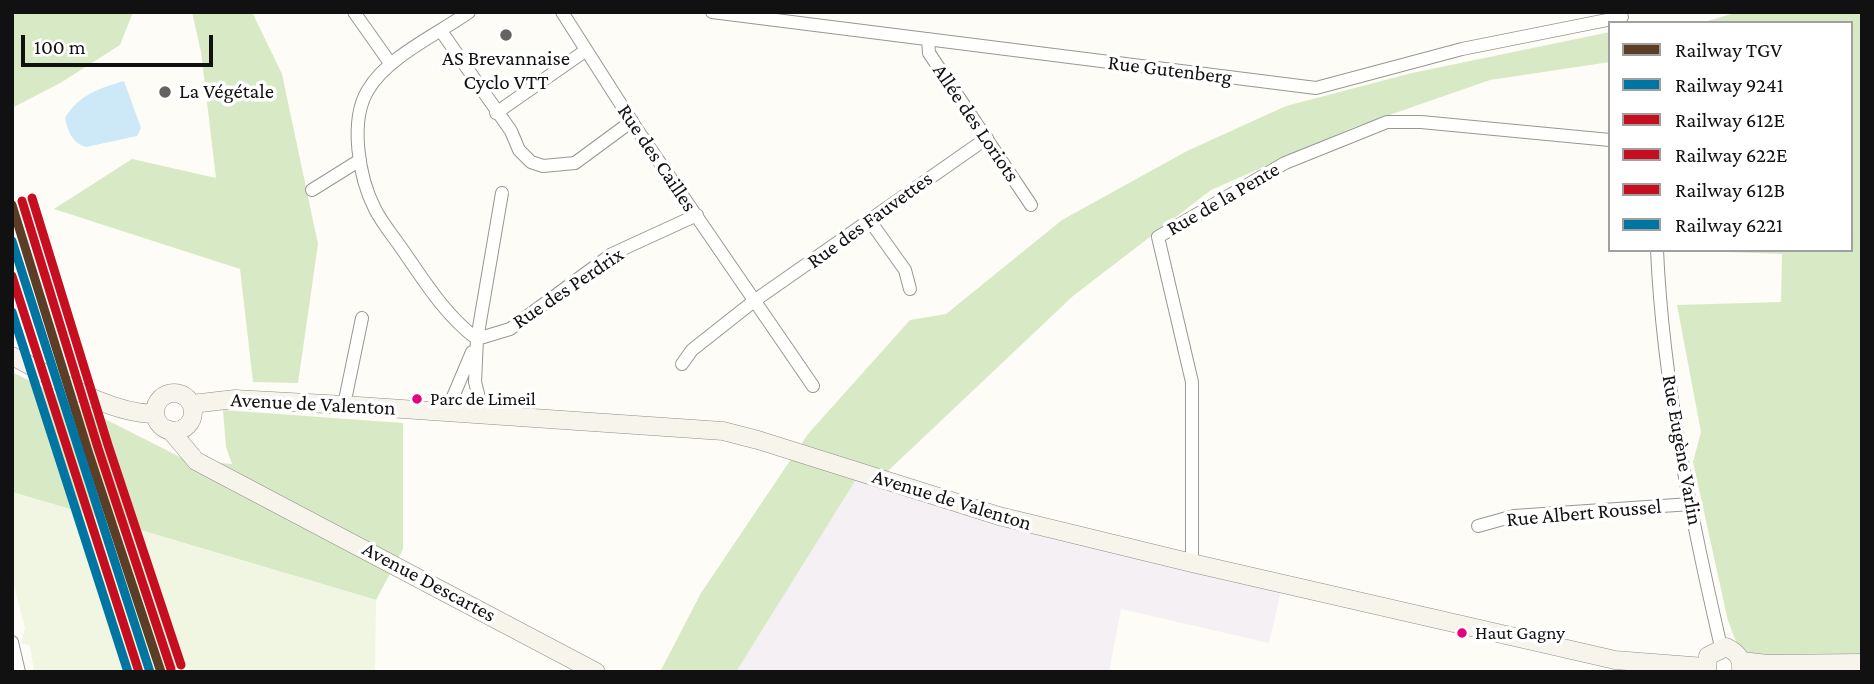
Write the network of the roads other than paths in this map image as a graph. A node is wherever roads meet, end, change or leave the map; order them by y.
1 (354, 12) edge
2 (469, 12) edge
3 (562, 12) edge
4 (712, 12) edge
5 (1623, 17) edge
6 (440, 32) junction
7 (928, 39) junction
8 (585, 51) junction
9 (390, 63) junction
10 (496, 113) junction
11 (632, 121) junction
12 (987, 138) junction
13 (1608, 140) edge
14 (360, 160) junction
15 (312, 190) dead end
16 (502, 193) dead end
17 (1031, 205) dead end
18 (697, 215) junction
19 (870, 221) junction
20 (1657, 252) edge
21 (910, 289) dead end
22 (754, 301) junction
23 (362, 318) dead end
24 (477, 339) junction
25 (12, 356) edge
26 (682, 363) dead end
27 (813, 386) dead end
28 (191, 404) junction
29 (344, 405) junction
30 (447, 411) junction
31 (483, 413) junction
32 (155, 414) junction
33 (179, 428) junction
34 (1691, 504) junction
35 (1478, 526) dead end
36 (1192, 563) junction
37 (12, 642) edge
38 (1721, 647) junction
39 (1862, 663) edge
40 (1741, 666) edge
41 (1706, 669) edge
42 (19, 672) edge
43 (596, 672) edge

1 - 9 street
2 - 6 street
3 - 8 street, Rue des Cailles
4 - 7 street, Rue Gutenberg
5 - 7 street, Rue Gutenberg
6 - 9 street
6 - 10 street
7 - 12 street, Allée des Loriots
8 - 10 street
8 - 11 street, Rue des Cailles
9 - 14 street
10 - 11 street
11 - 18 street, Rue des Cailles
12 - 17 street, Allée des Loriots
12 - 19 street, Rue des Fauvettes
13 - 36 street, Rue de la Pente
14 - 15 street
14 - 24 street
16 - 24 street
18 - 22 street, Rue des Cailles
18 - 24 street, Rue des Perdrix
19 - 21 street
19 - 22 street, Rue des Fauvettes
20 - 34 street, Rue Eugène Varlin
22 - 26 street, Rue des Fauvettes
22 - 27 street, Rue des Cailles
23 - 29 street
24 - 30 street
24 - 31 street
25 - 32 main road
28 - 29 main road, Avenue de Valenton
28 - 32 main road
28 - 33 main road
29 - 30 main road, Avenue de Valenton
30 - 31 main road, Avenue de Valenton
31 - 36 main road, Avenue de Valenton
32 - 33 main road
33 - 43 main road, Avenue Descartes
34 - 35 street, Rue Albert Roussel
34 - 38 street, Rue Eugène Varlin
36 - 41 main road, Avenue de Valenton
37 - 42 street
38 - 40 main road
38 - 41 main road
39 - 40 main road

